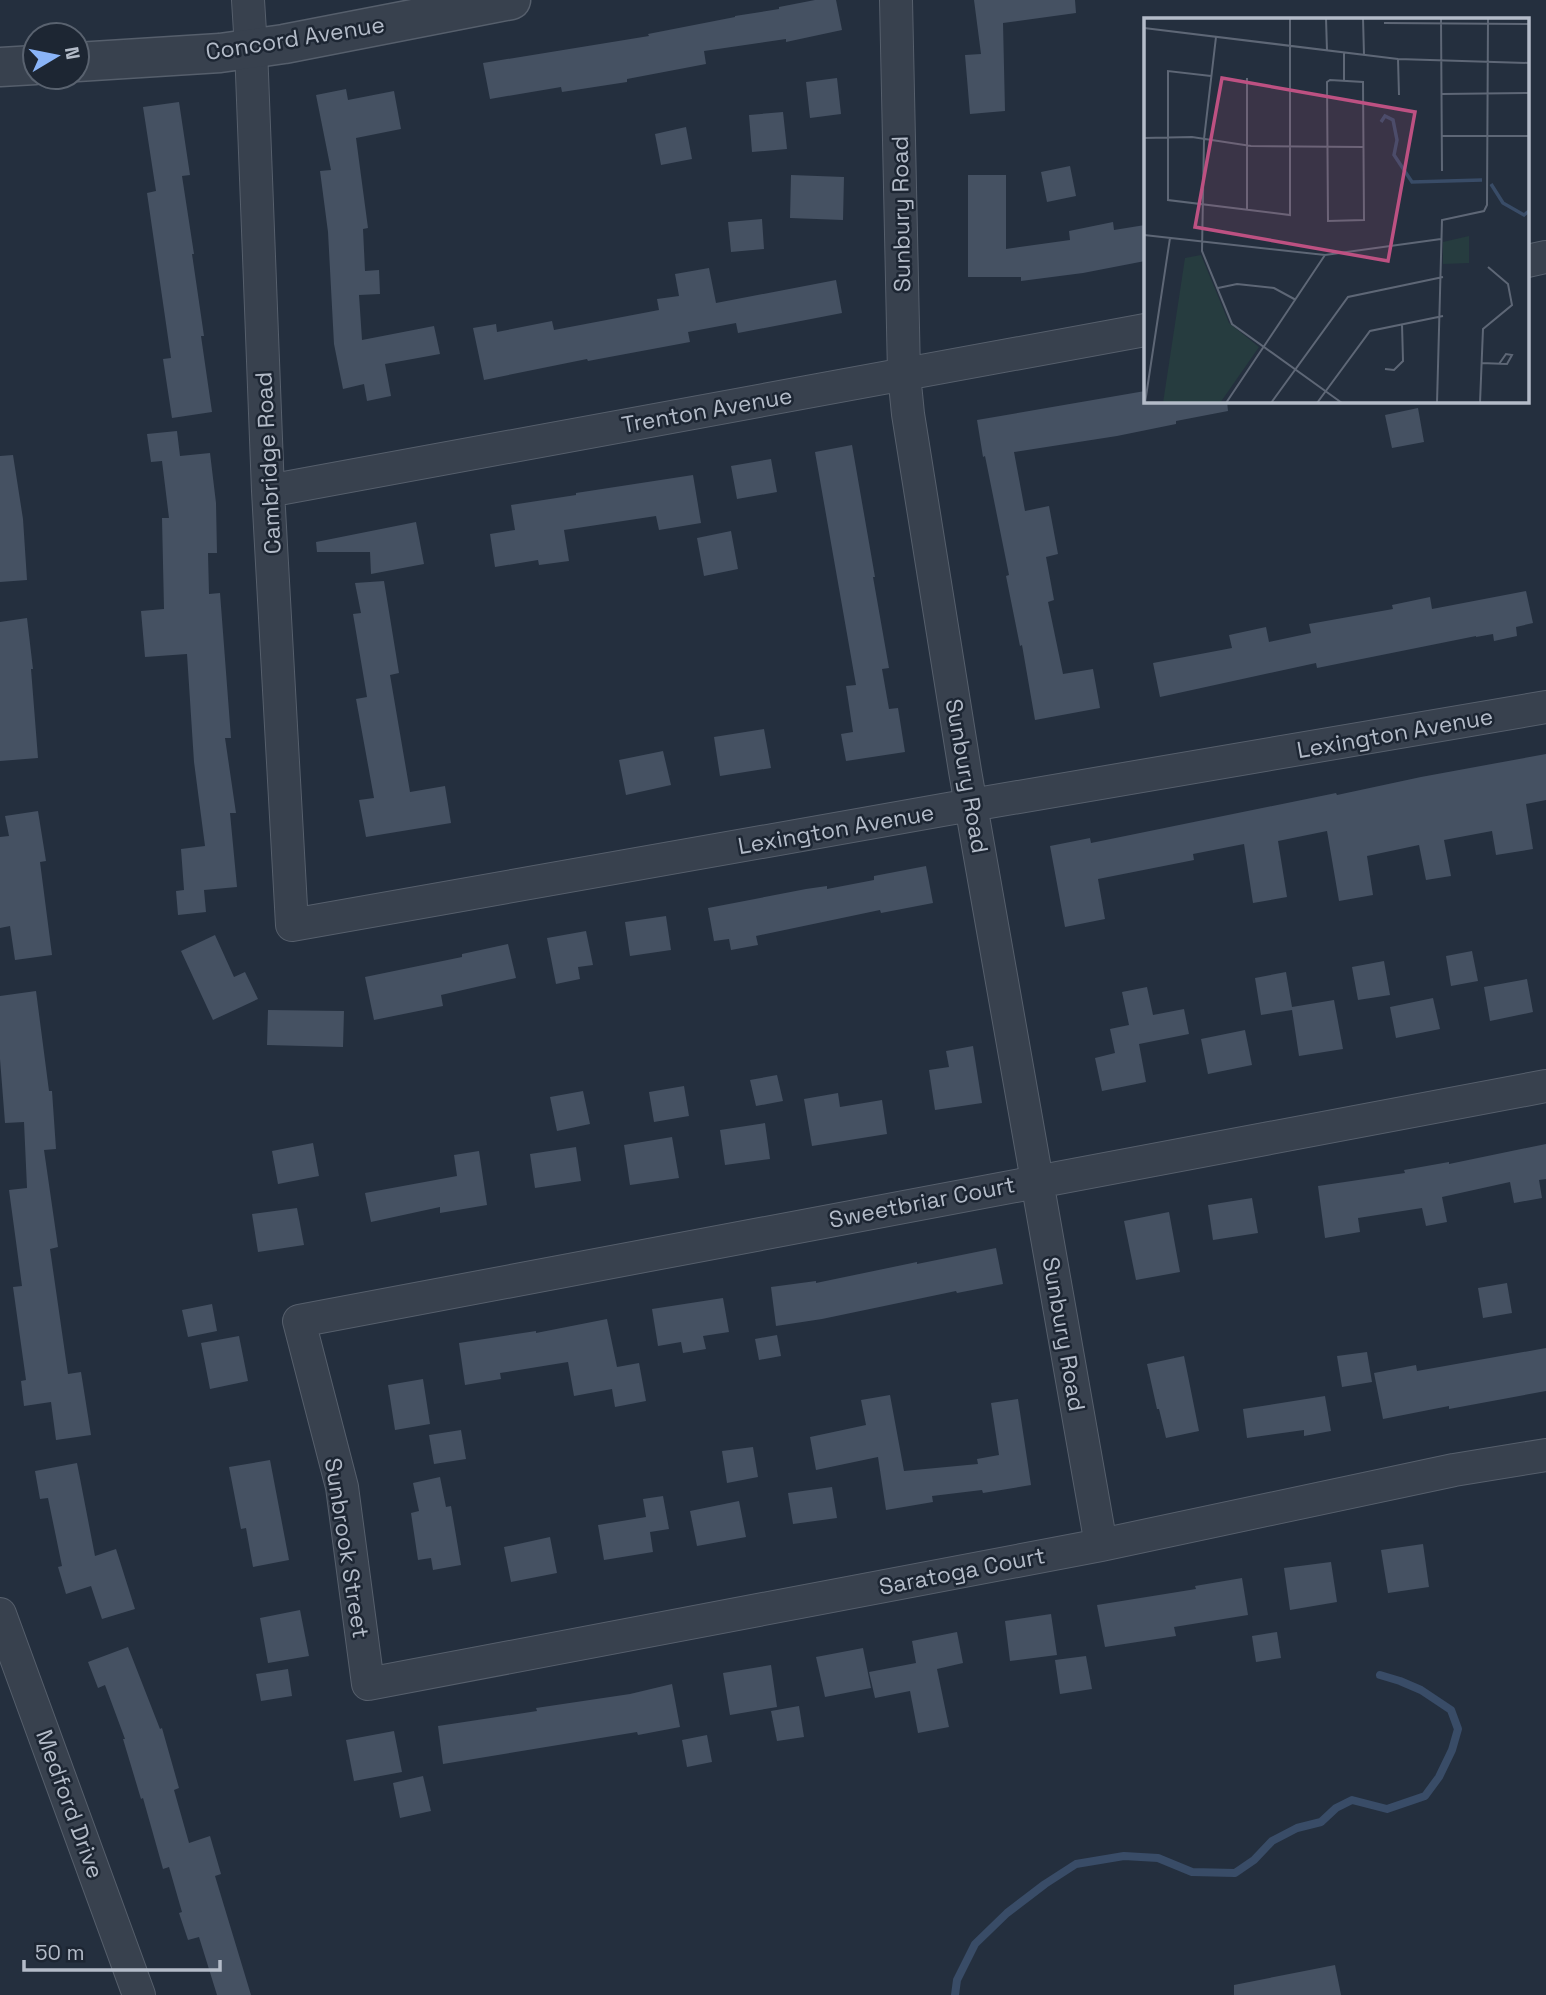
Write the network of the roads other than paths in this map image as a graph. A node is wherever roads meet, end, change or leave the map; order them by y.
1 (248, 0) edge
2 (511, 0) edge
3 (897, 0) edge
4 (251, 48) junction
5 (91, 61) edge
6 (21, 66) edge
7 (0, 67) edge
8 (1546, 257) edge
9 (1528, 261) edge
10 (1144, 330) edge
11 (904, 374) junction
12 (268, 491) junction
13 (1546, 707) edge
14 (971, 806) junction
15 (292, 925) joint
16 (1546, 1086) edge
17 (1037, 1180) junction
18 (299, 1321) joint
19 (1546, 1455) edge
20 (1101, 1545) junction
21 (0, 1614) edge
22 (378, 1683) joint
23 (139, 1995) edge

1 - 4 street, Cambridge Road
2 - 4 street, Concord Avenue
3 - 11 street, Sunbury Road
4 - 5 street, Concord Avenue
4 - 12 street, Cambridge Road
6 - 7 street
8 - 9 street
10 - 11 street, Trenton Avenue
11 - 12 street, Trenton Avenue
11 - 14 street, Sunbury Road
12 - 15 street, Cambridge Road
13 - 14 street, Lexington Avenue
14 - 15 street, Lexington Avenue
14 - 17 street, Sunbury Road
16 - 17 street, Sweetbriar Court
17 - 18 street, Sweetbriar Court
17 - 20 street, Sunbury Road
18 - 22 street, Sunbrook Street
19 - 20 street, Saratoga Court
20 - 22 street, Saratoga Court
21 - 23 street, Medford Drive

